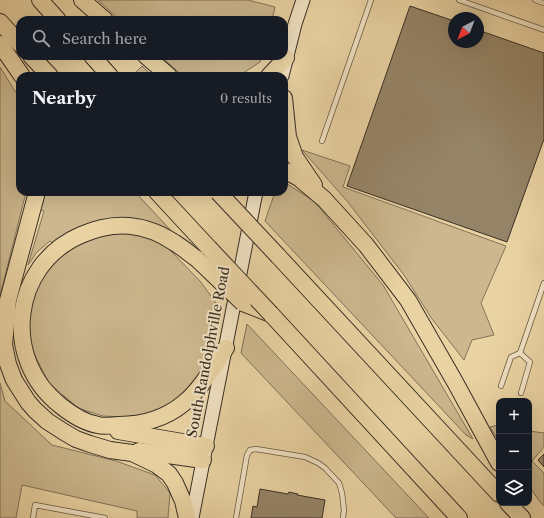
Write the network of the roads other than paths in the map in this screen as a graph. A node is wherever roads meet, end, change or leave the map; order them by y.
1 (40, 0) edge
2 (82, 0) edge
3 (303, 0) edge
4 (371, 0) edge
5 (459, 0) edge
6 (535, 0) edge
7 (544, 3) edge
8 (54, 16) edge
9 (100, 16) edge
10 (0, 22) edge
11 (544, 30) edge
12 (16, 40) edge
13 (0, 44) edge
14 (288, 50) edge
15 (35, 60) edge
16 (96, 60) edge
17 (151, 60) edge
18 (284, 60) edge
19 (286, 60) edge
20 (19, 72) edge
21 (46, 72) edge
22 (106, 72) edge
23 (165, 72) edge
24 (273, 72) edge
25 (283, 72) edge
26 (288, 137) edge
27 (322, 141) dead end
28 (288, 172) edge
29 (36, 196) edge
30 (160, 196) edge
31 (222, 196) edge
32 (255, 196) edge
33 (324, 200) junction
34 (544, 283) edge
35 (270, 314) junction
36 (226, 348) junction
37 (520, 353) junction
38 (501, 386) dead end
39 (521, 393) dead end
40 (99, 426) junction
41 (132, 453) junction
42 (204, 453) junction
43 (496, 457) edge
44 (496, 491) edge
45 (511, 506) edge
46 (525, 506) edge
47 (343, 517) edge
48 (32, 518) edge
49 (105, 518) edge
50 (186, 518) edge
51 (192, 518) edge
52 (236, 518) edge
53 (459, 518) edge
54 (522, 518) edge
55 (532, 518) edge

1 - 8 highway
2 - 9 highway
3 - 14 main road
4 - 27 lane
5 - 11 lane
6 - 7 lane
10 - 12 highway
13 - 20 highway
15 - 21 highway
16 - 22 highway
17 - 23 highway
18 - 24 highway
19 - 25 main road
26 - 33 highway
28 - 33 highway
29 - 41 highway
30 - 35 highway, bridge
31 - 44 highway, bridge
32 - 36 main road, South Randolphville Road
33 - 43 highway
34 - 37 lane
35 - 40 highway, bridge
35 - 53 highway
36 - 40 highway
36 - 42 main road, South Randolphville Road
37 - 38 lane
37 - 39 lane
40 - 42 highway
41 - 42 highway
41 - 50 highway
42 - 51 main road, South Randolphville Road
45 - 54 highway
46 - 55 highway
47 - 52 lane
48 - 49 lane

